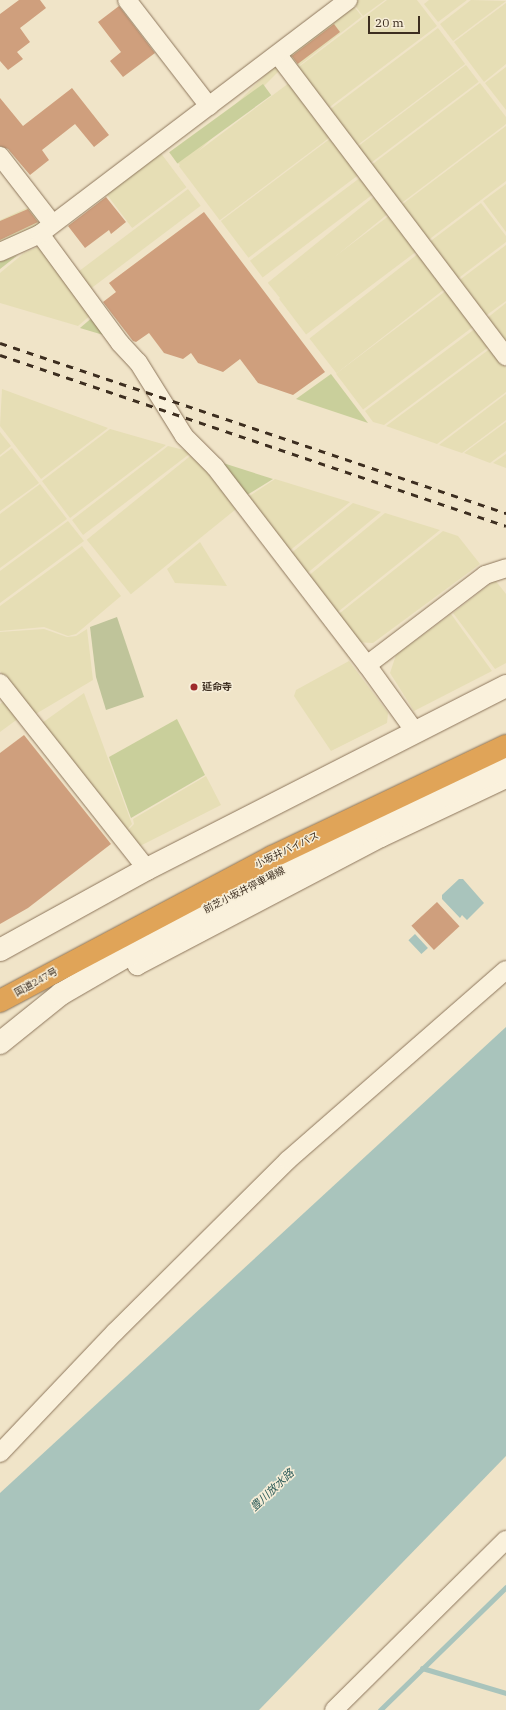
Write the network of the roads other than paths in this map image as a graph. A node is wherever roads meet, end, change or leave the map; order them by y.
1 (127, 0) edge
2 (348, 0) edge
3 (278, 55) junction
4 (209, 106) junction
5 (0, 156) edge
6 (46, 229) junction
7 (0, 252) edge
8 (506, 356) edge
9 (506, 568) edge
10 (368, 665) junction
11 (0, 683) edge
12 (506, 686) edge
13 (416, 734) junction
14 (506, 746) edge
15 (506, 767) edge
16 (506, 780) edge
17 (147, 869) junction
18 (0, 950) edge
19 (130, 952) junction
20 (72, 962) joint
21 (506, 970) edge
22 (0, 1001) edge
23 (0, 1043) edge
24 (0, 1452) edge
25 (506, 1540) edge
26 (334, 1710) edge

1 - 4 street
2 - 3 street
3 - 4 street
3 - 8 street
4 - 6 street
5 - 6 street
6 - 7 street
6 - 10 street
9 - 10 street
10 - 13 street
11 - 17 street
12 - 13 main road
13 - 17 main road
14 - 20 highway, 小坂井バイパス
15 - 19 main road, 前芝小坂井停車場線
16 - 19 street
17 - 18 main road
19 - 23 main road, 前芝小坂井停車場線
20 - 22 highway, 国道247号
21 - 24 street
25 - 26 street

